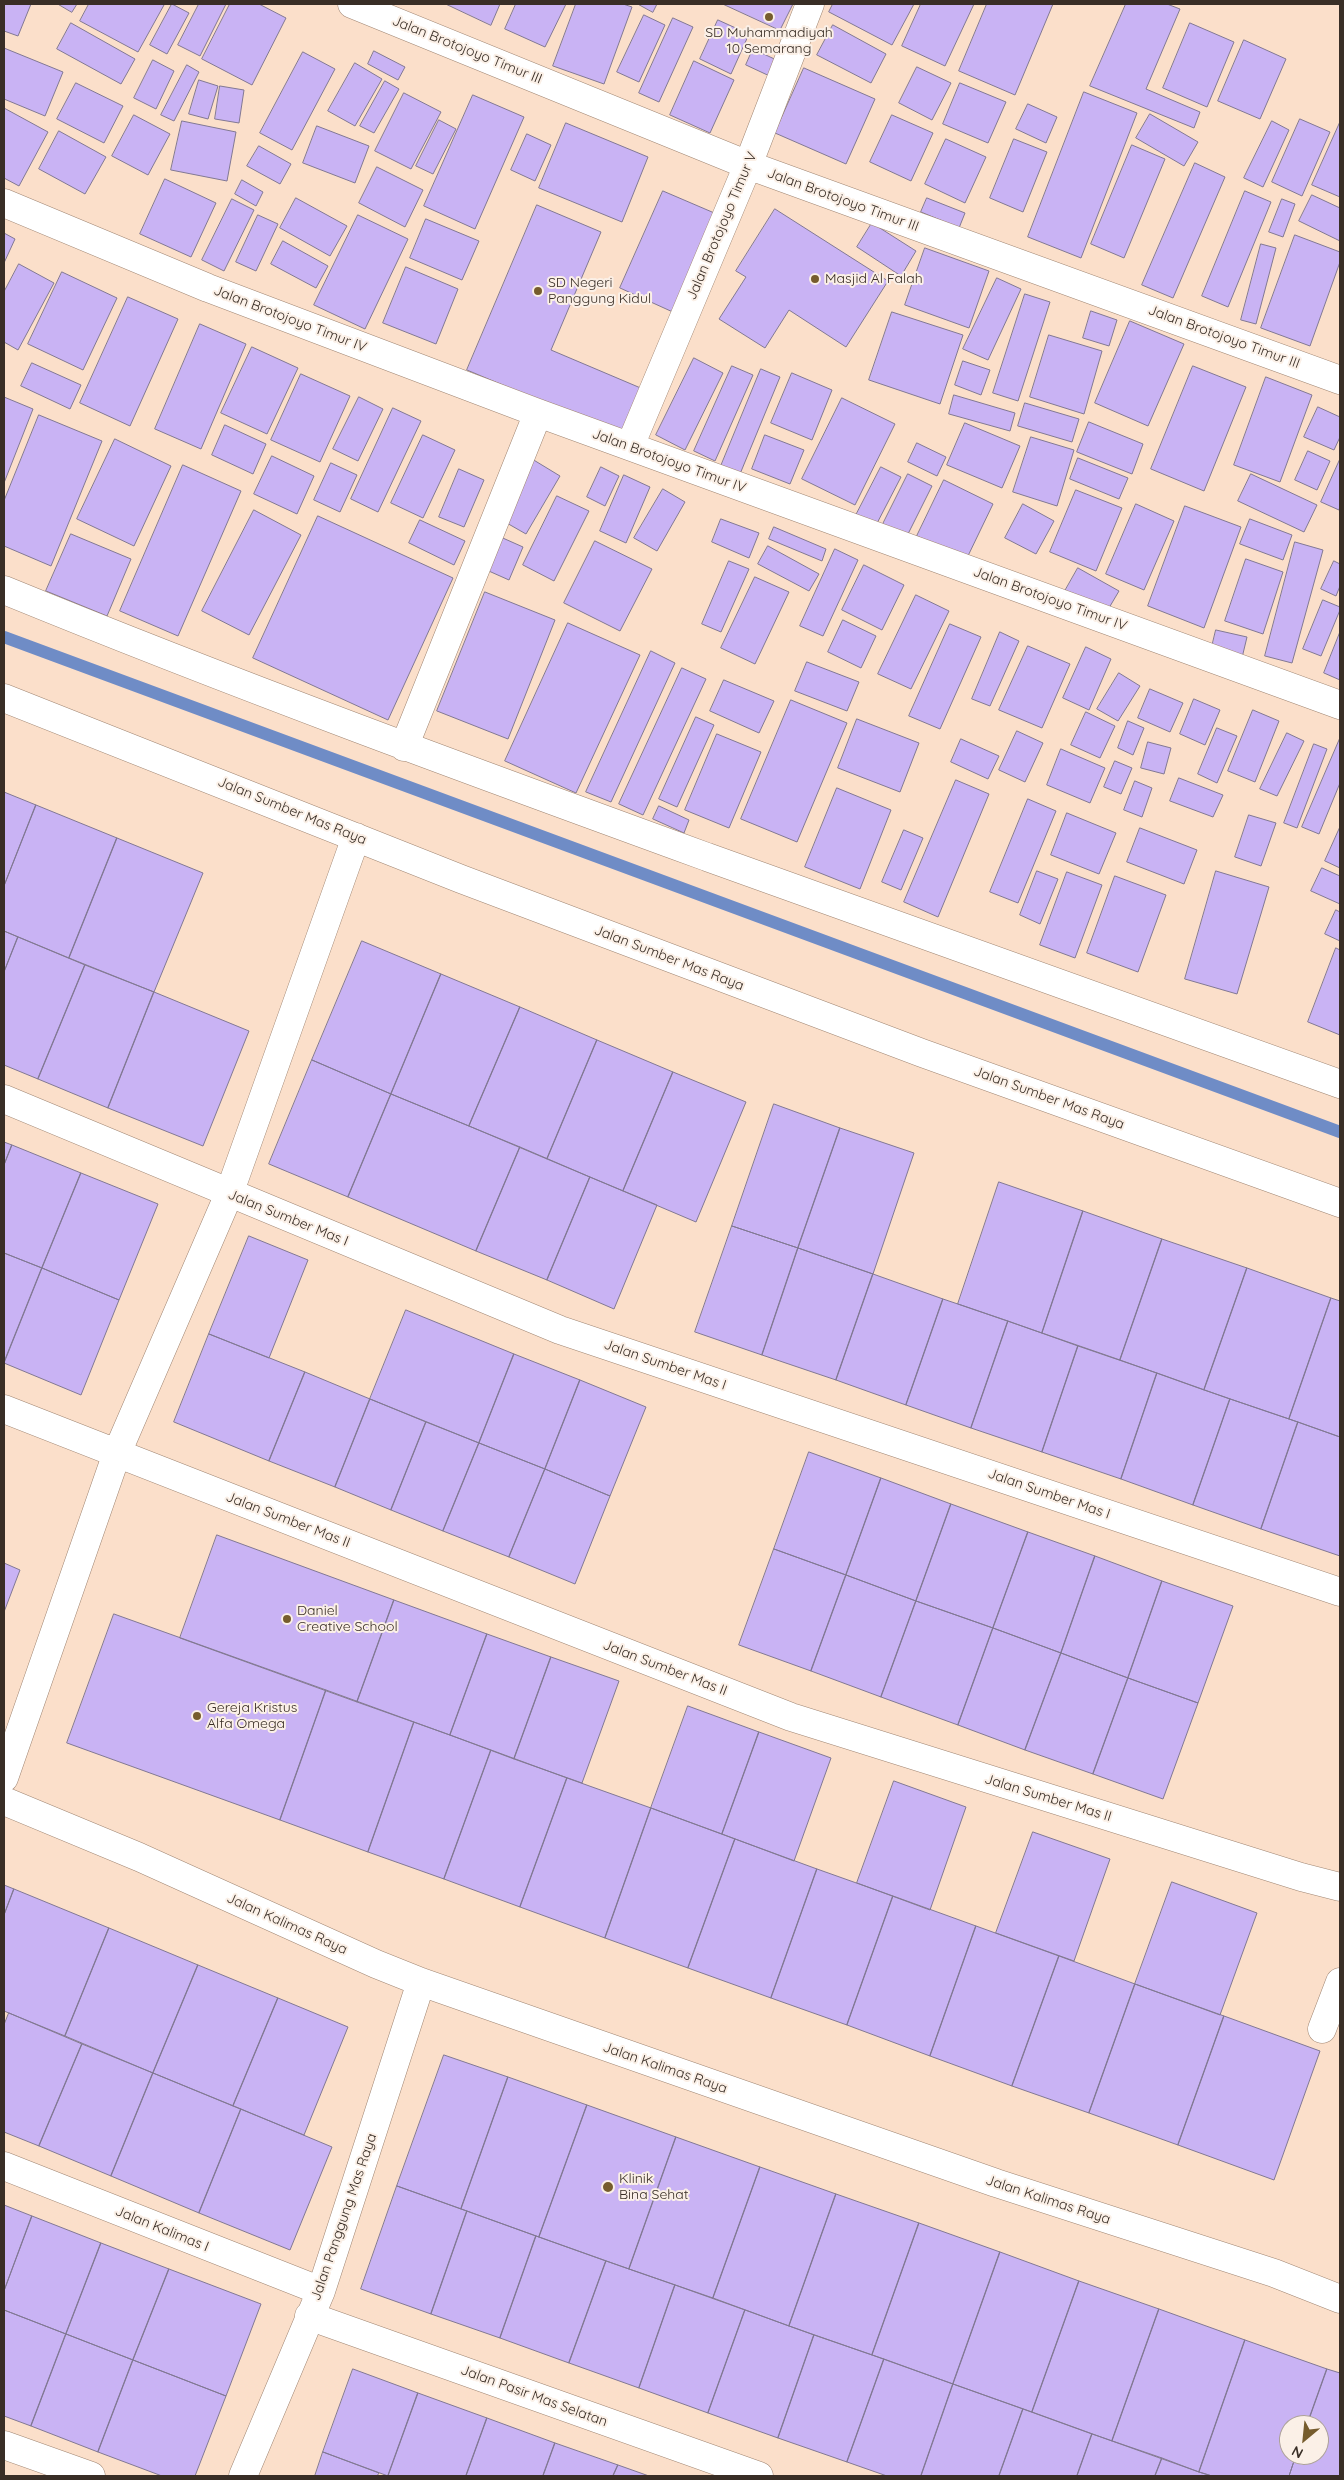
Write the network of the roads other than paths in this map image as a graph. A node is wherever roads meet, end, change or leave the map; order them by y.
1 (352, 4) edge
2 (810, 4) edge
3 (748, 165) junction
4 (4, 203) edge
5 (1340, 380) edge
6 (538, 413) junction
7 (630, 446) junction
8 (4, 590) edge
9 (4, 698) edge
10 (1340, 705) edge
11 (404, 747) junction
12 (356, 837) junction
13 (1340, 1084) edge
14 (4, 1098) edge
15 (229, 1194) junction
16 (1340, 1203) edge
17 (4, 1409) edge
18 (117, 1453) junction
19 (1340, 1592) edge
20 (4, 1778) edge
21 (4, 1800) edge
22 (1340, 1887) edge
23 (421, 1982) junction
24 (1340, 1982) edge
25 (1322, 2029) dead end
26 (4, 2166) edge
27 (320, 2292) junction
28 (1340, 2299) edge
29 (309, 2316) junction
30 (4, 2445) edge
31 (91, 2476) edge
32 (243, 2476) edge
33 (759, 2476) edge

1 - 3 street, Jalan Brotojoyo Timur III
2 - 3 street, Jalan Brotojoyo Timur V
3 - 5 street, Jalan Brotojoyo Timur III
3 - 7 street, Jalan Brotojoyo Timur V
4 - 6 street, Jalan Brotojoyo Timur IV
6 - 7 street, Jalan Brotojoyo Timur IV
6 - 11 street
7 - 10 street, Jalan Brotojoyo Timur IV
8 - 11 street
9 - 12 street, Jalan Sumber Mas Raya
11 - 13 street
12 - 15 street
12 - 16 street, Jalan Sumber Mas Raya
14 - 15 street, Jalan Sumber Mas I
15 - 18 street
15 - 19 street, Jalan Sumber Mas I
17 - 18 street, Jalan Sumber Mas II
18 - 20 street
18 - 22 street, Jalan Sumber Mas II
21 - 23 street, Jalan Kalimas Raya
23 - 27 street, Jalan Panggung Mas Raya
23 - 28 street, Jalan Kalimas Raya
24 - 25 street
26 - 27 street, Jalan Kalimas I
27 - 29 street, Jalan Panggung Mas Raya
29 - 32 street, Jalan Panggung Mas Raya
29 - 33 street, Jalan Pasir Mas Selatan
30 - 31 street

